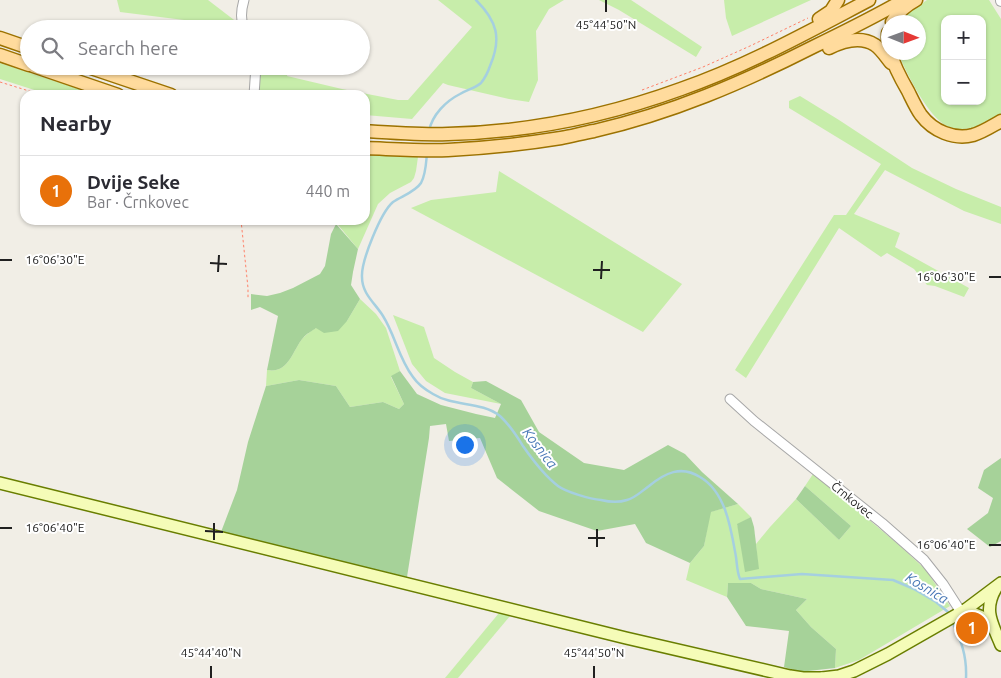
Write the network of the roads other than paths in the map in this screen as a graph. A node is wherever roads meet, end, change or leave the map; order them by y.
1 (244, 0) edge
2 (838, 0) edge
3 (869, 0) edge
4 (904, 0) edge
5 (916, 0) edge
6 (897, 15) edge
7 (241, 20) edge
8 (0, 38) edge
9 (792, 40) junction
10 (20, 45) edge
11 (0, 55) edge
12 (795, 56) junction
13 (893, 60) edge
14 (20, 62) edge
15 (897, 71) junction
16 (59, 75) edge
17 (112, 75) edge
18 (255, 75) edge
19 (103, 90) edge
20 (156, 90) edge
21 (254, 90) edge
22 (1001, 121) edge
23 (370, 131) edge
24 (370, 148) edge
25 (730, 399) dead end
26 (0, 483) edge
27 (999, 585) edge
28 (960, 613) junction
29 (992, 625) junction
30 (1001, 645) edge
31 (827, 678) edge

1 - 7 street
2 - 9 main road
3 - 9 main road
4 - 12 main road
5 - 6 main road
8 - 10 main road
9 - 23 main road
11 - 14 main road
12 - 15 main road
12 - 24 main road
13 - 15 main road
15 - 22 main road
16 - 19 main road
17 - 20 main road
18 - 21 street
25 - 28 street, Črnkovec
26 - 31 main road
27 - 28 main road
27 - 29 main road
28 - 29 main road
28 - 31 main road
29 - 30 main road

